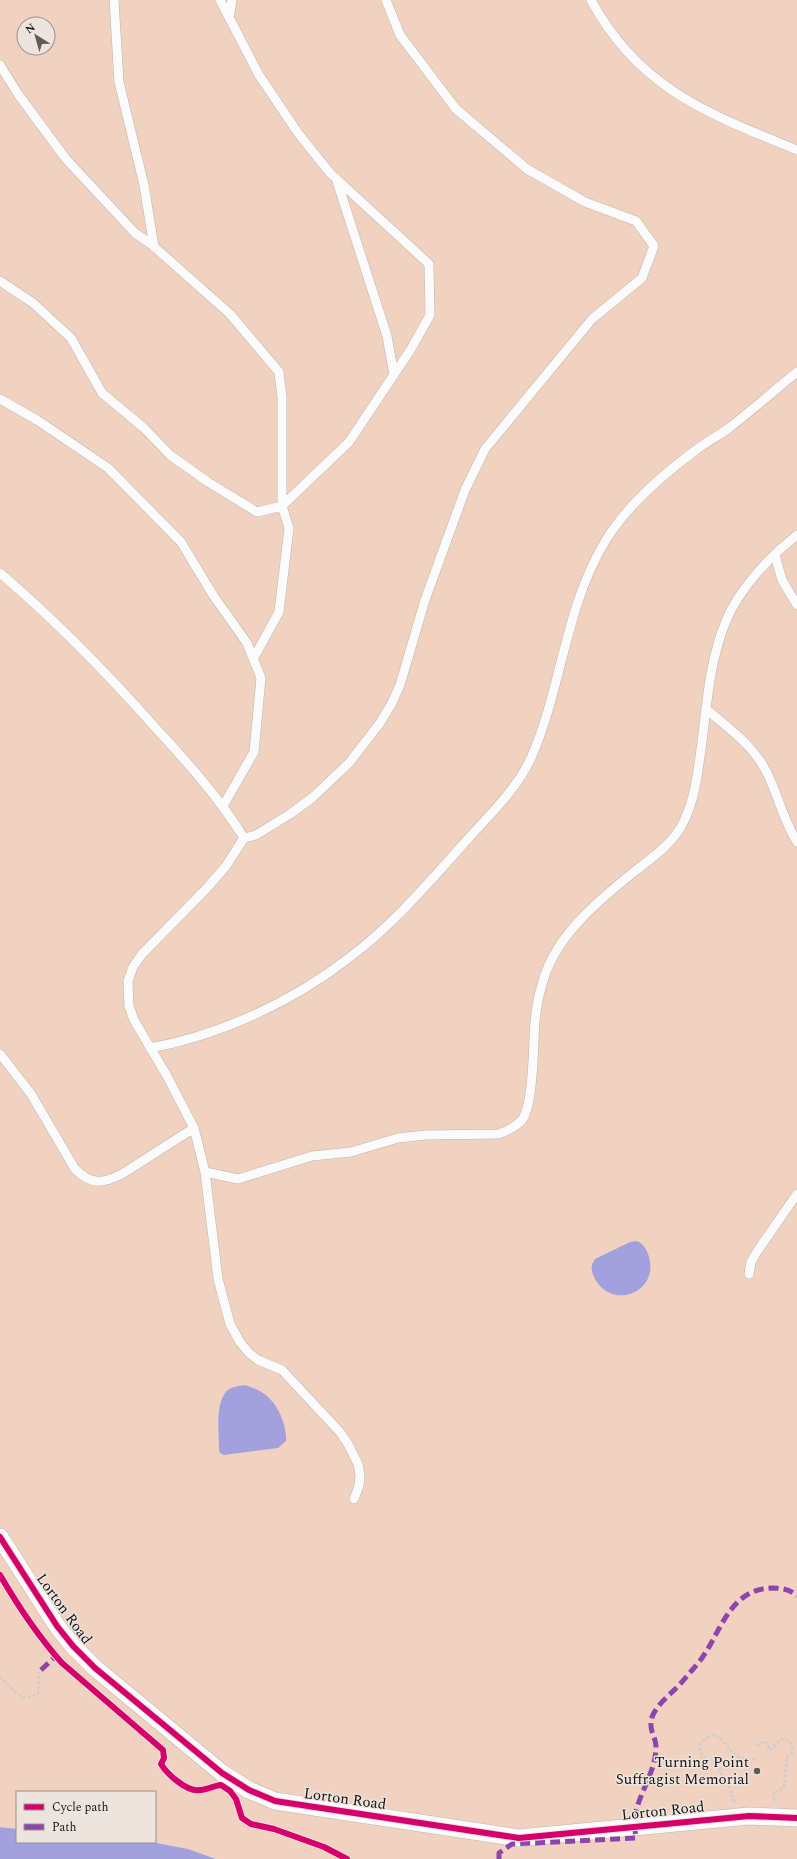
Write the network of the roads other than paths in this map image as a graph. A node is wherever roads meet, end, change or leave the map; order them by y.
1 (114, 0) edge
2 (220, 0) edge
3 (232, 0) edge
4 (386, 0) edge
5 (591, 0) edge
6 (229, 18) junction
7 (0, 64) edge
8 (797, 150) edge
9 (335, 177) junction
10 (154, 247) junction
11 (0, 281) edge
12 (797, 372) edge
13 (394, 375) junction
14 (0, 399) edge
15 (282, 506) junction
16 (797, 534) edge
17 (774, 555) junction
18 (0, 573) edge
19 (797, 605) edge
20 (253, 659) junction
21 (706, 709) junction
22 (223, 806) junction
23 (244, 838) junction
24 (797, 842) edge
25 (150, 1048) junction
26 (0, 1054) edge
27 (194, 1128) junction
28 (205, 1172) junction
29 (797, 1194) edge
30 (749, 1274) dead end
31 (354, 1499) dead end
32 (0, 1537) edge
33 (797, 1818) edge

1 - 10 lane
2 - 6 lane
3 - 6 lane
4 - 23 lane
5 - 8 lane
6 - 9 lane
7 - 10 lane
9 - 13 lane
9 - 13 lane
10 - 15 lane
11 - 15 lane
12 - 25 lane
13 - 15 lane
14 - 20 lane
15 - 20 lane
16 - 17 lane
17 - 19 lane
17 - 21 lane
18 - 22 lane
20 - 22 lane
21 - 24 lane
21 - 28 lane
22 - 23 lane
23 - 25 lane
25 - 27 lane
26 - 27 lane
27 - 28 lane
28 - 31 lane
29 - 30 lane
32 - 33 street, Lorton Road

